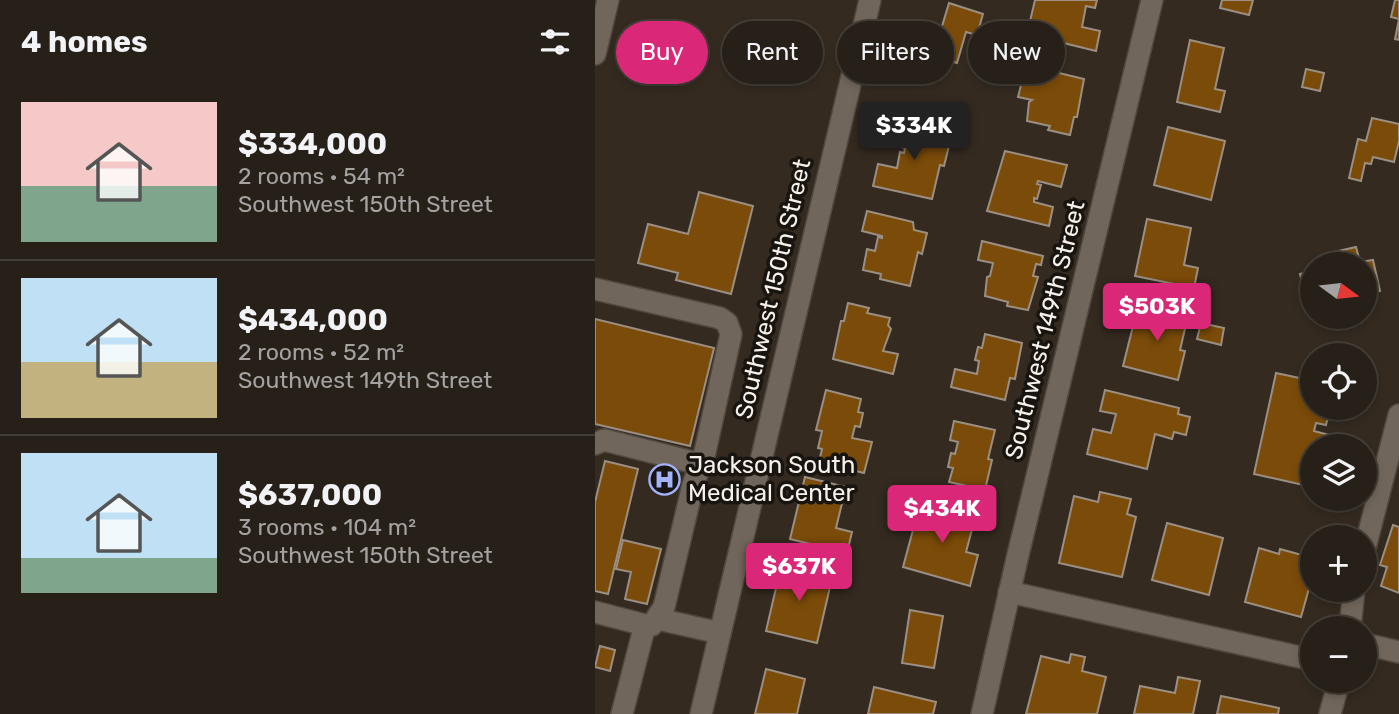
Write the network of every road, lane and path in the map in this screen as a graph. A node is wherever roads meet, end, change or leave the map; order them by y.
1 (608, 0) edge
2 (870, 0) edge
3 (1152, 0) edge
4 (595, 54) edge
5 (595, 289) edge
6 (1399, 415) edge
7 (595, 444) edge
8 (700, 464) junction
9 (1371, 525) edge
10 (1009, 592) junction
11 (595, 612) edge
12 (651, 622) junction
13 (720, 633) junction
14 (1377, 647) edge
15 (1399, 652) edge
16 (1300, 657) edge
17 (1336, 693) edge
18 (1331, 712) edge
19 (622, 714) edge
20 (701, 714) edge
21 (982, 714) edge

1 - 4 street
2 - 13 street, Southwest 150th Street
3 - 10 street, Southwest 149th Street
5 - 8 street
6 - 9 street
7 - 8 street
8 - 12 street
10 - 16 street
10 - 21 street, Southwest 149th Street
11 - 12 street
12 - 13 street
12 - 19 street
13 - 20 street, Southwest 150th Street
14 - 15 street
17 - 18 street

